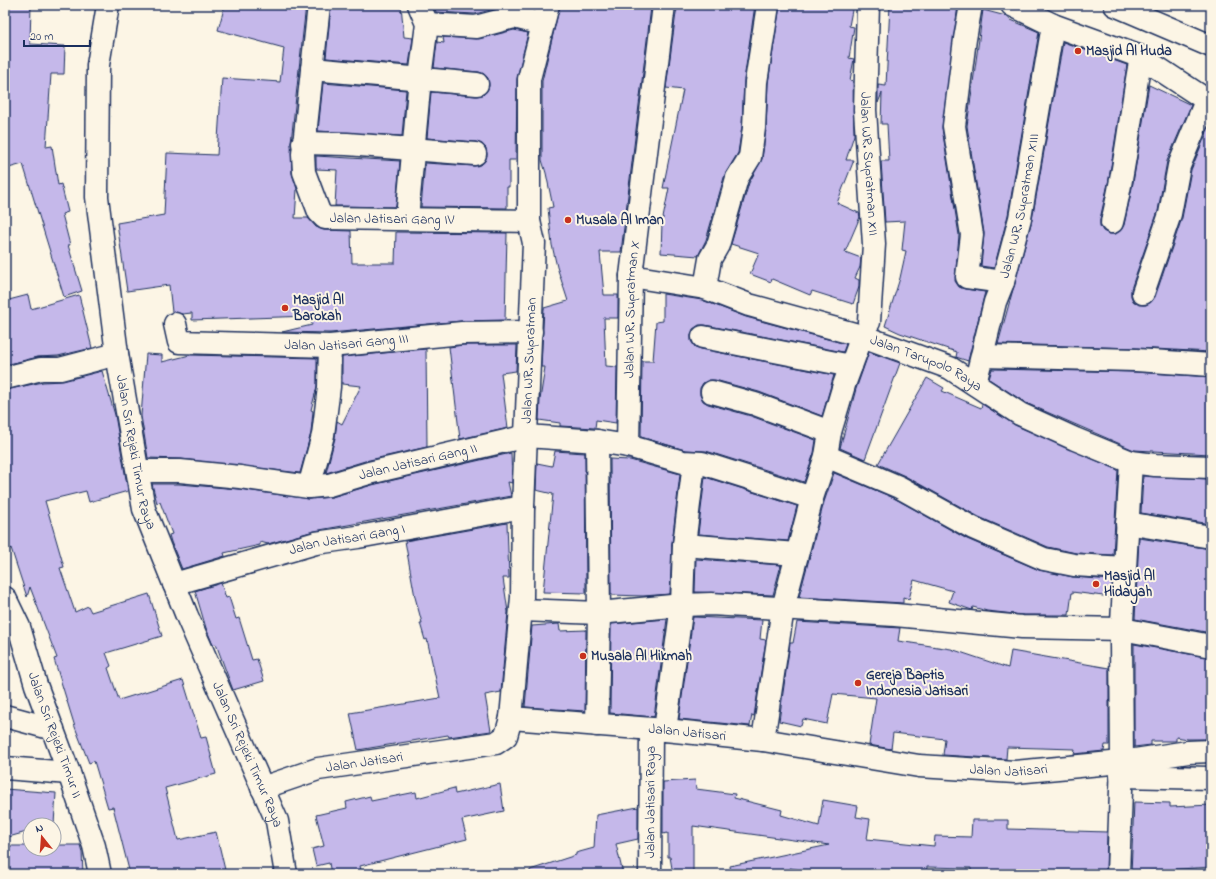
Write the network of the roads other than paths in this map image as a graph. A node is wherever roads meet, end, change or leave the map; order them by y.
1 (108, 5) edge
2 (319, 5) edge
3 (664, 5) edge
4 (768, 5) edge
5 (868, 5) edge
6 (972, 5) edge
7 (1012, 5) edge
8 (1115, 5) edge
9 (512, 11) edge
10 (423, 15) edge
11 (546, 15) edge
12 (1053, 25) junction
13 (1211, 46) edge
14 (1141, 57) junction
15 (312, 69) junction
16 (420, 78) junction
17 (477, 84) dead end
18 (1209, 102) edge
19 (303, 149) junction
20 (413, 150) junction
21 (475, 154) dead end
22 (407, 218) junction
23 (529, 221) junction
24 (1112, 222) dead end
25 (631, 276) junction
26 (1003, 282) junction
27 (705, 288) junction
28 (1143, 293) dead end
29 (175, 324) dead end
30 (865, 329) junction
31 (531, 332) junction
32 (703, 337) dead end
33 (330, 346) junction
34 (117, 354) junction
35 (982, 356) junction
36 (1211, 365) edge
37 (851, 366) junction
38 (5, 378) edge
39 (976, 384) junction
40 (712, 392) dead end
41 (830, 432) junction
42 (527, 436) junction
43 (597, 441) junction
44 (628, 446) junction
45 (826, 456) junction
46 (1131, 462) junction
47 (694, 463) junction
48 (1211, 467) edge
49 (138, 471) junction
50 (309, 487) junction
51 (812, 498) junction
52 (523, 507) junction
53 (1127, 523) junction
54 (1211, 538) edge
55 (684, 544) junction
56 (796, 554) junction
57 (1125, 568) junction
58 (174, 584) junction
59 (6, 602) edge
60 (682, 604) junction
61 (783, 608) junction
62 (521, 610) junction
63 (599, 613) junction
64 (1122, 629) junction
65 (1211, 646) edge
66 (5, 716) edge
67 (510, 718) junction
68 (597, 725) junction
69 (53, 729) junction
70 (658, 730) junction
71 (763, 740) junction
72 (1211, 752) edge
73 (5, 768) edge
74 (1121, 769) junction
75 (69, 773) junction
76 (1211, 778) edge
77 (262, 788) junction
78 (100, 874) edge
79 (286, 874) edge
80 (650, 874) edge
81 (1118, 874) edge

1 - 34 street, Jalan Sri Rejeki Timur Raya
2 - 15 street
3 - 25 street, Jalan WR. Supratman X
4 - 27 street
5 - 30 street, Jalan WR. Supratman XII
6 - 26 street
7 - 12 street
8 - 13 street
9 - 10 street
9 - 11 street
10 - 16 street
11 - 23 street, Jalan WR. Supratman
12 - 14 street
12 - 26 street, Jalan WR. Supratman XIII
14 - 18 street
14 - 24 street
15 - 16 street
15 - 19 street
16 - 17 street
16 - 20 street
18 - 28 street
19 - 20 street
19 - 22 street, Jalan Jatisari Gang IV
20 - 21 street
20 - 22 street
22 - 23 street, Jalan Jatisari Gang IV
23 - 31 street, Jalan WR. Supratman
25 - 27 street, Jalan Tarupolo Raya
25 - 44 street, Jalan WR. Supratman X
26 - 35 street, Jalan WR. Supratman XIII
27 - 30 street, Jalan Tarupolo Raya
29 - 33 street, Jalan Jatisari Gang III
30 - 37 street, Jalan WR. Supratman XII
30 - 39 street, Jalan Tarupolo Raya
31 - 33 street, Jalan Jatisari Gang III
31 - 42 street, Jalan WR. Supratman
32 - 37 street
33 - 50 street
34 - 38 street
34 - 49 street, Jalan Sri Rejeki Timur Raya
35 - 36 street
35 - 39 street, Jalan WR. Supratman XIII
37 - 41 street, Jalan WR. Supratman XII
39 - 46 street, Jalan Tarupolo Raya
40 - 41 street
41 - 45 street, Jalan WR. Supratman XII
42 - 43 street, Jalan Jatisari Gang II
42 - 50 street, Jalan Jatisari Gang II
42 - 52 street, Jalan WR. Supratman
43 - 44 street, Jalan Jatisari Gang II
43 - 63 street
44 - 47 street, Jalan Jatisari Gang II
45 - 51 street, Jalan WR. Supratman XII
45 - 57 street
46 - 48 street, Jalan Tarupolo Raya
46 - 53 street
47 - 51 street, Jalan Jatisari Gang II
47 - 55 street, Jalan Jatisari Raya
49 - 50 street, Jalan Jatisari Gang II
49 - 58 street, Jalan Sri Rejeki Timur Raya
51 - 56 street, Jalan WR. Supratman XII
52 - 58 street, Jalan Jatisari Gang I
52 - 62 street, Jalan WR. Supratman
53 - 54 street
53 - 57 street
55 - 56 street
55 - 60 street, Jalan Jatisari Raya
56 - 61 street, Jalan WR. Supratman XII
57 - 64 street
58 - 77 street, Jalan Sri Rejeki Timur Raya
59 - 69 street, Jalan Sri Rejeki Timur II
60 - 61 street
60 - 63 street
60 - 70 street, Jalan Jatisari Raya
61 - 64 street
61 - 71 street, Jalan WR. Supratman XII
62 - 63 street
62 - 67 street, Jalan WR. Supratman
63 - 68 street
64 - 65 street
64 - 74 street
66 - 69 street
67 - 68 street, Jalan Jatisari
67 - 77 street, Jalan Jatisari
68 - 70 street, Jalan Jatisari
69 - 75 street, Jalan Sri Rejeki Timur II
70 - 71 street, Jalan Jatisari
70 - 80 street, Jalan Jatisari Raya
71 - 74 street, Jalan Jatisari
72 - 74 street
73 - 75 street
74 - 76 street
74 - 81 street
75 - 78 street, Jalan Sri Rejeki Timur II
77 - 79 street, Jalan Sri Rejeki Timur Raya

